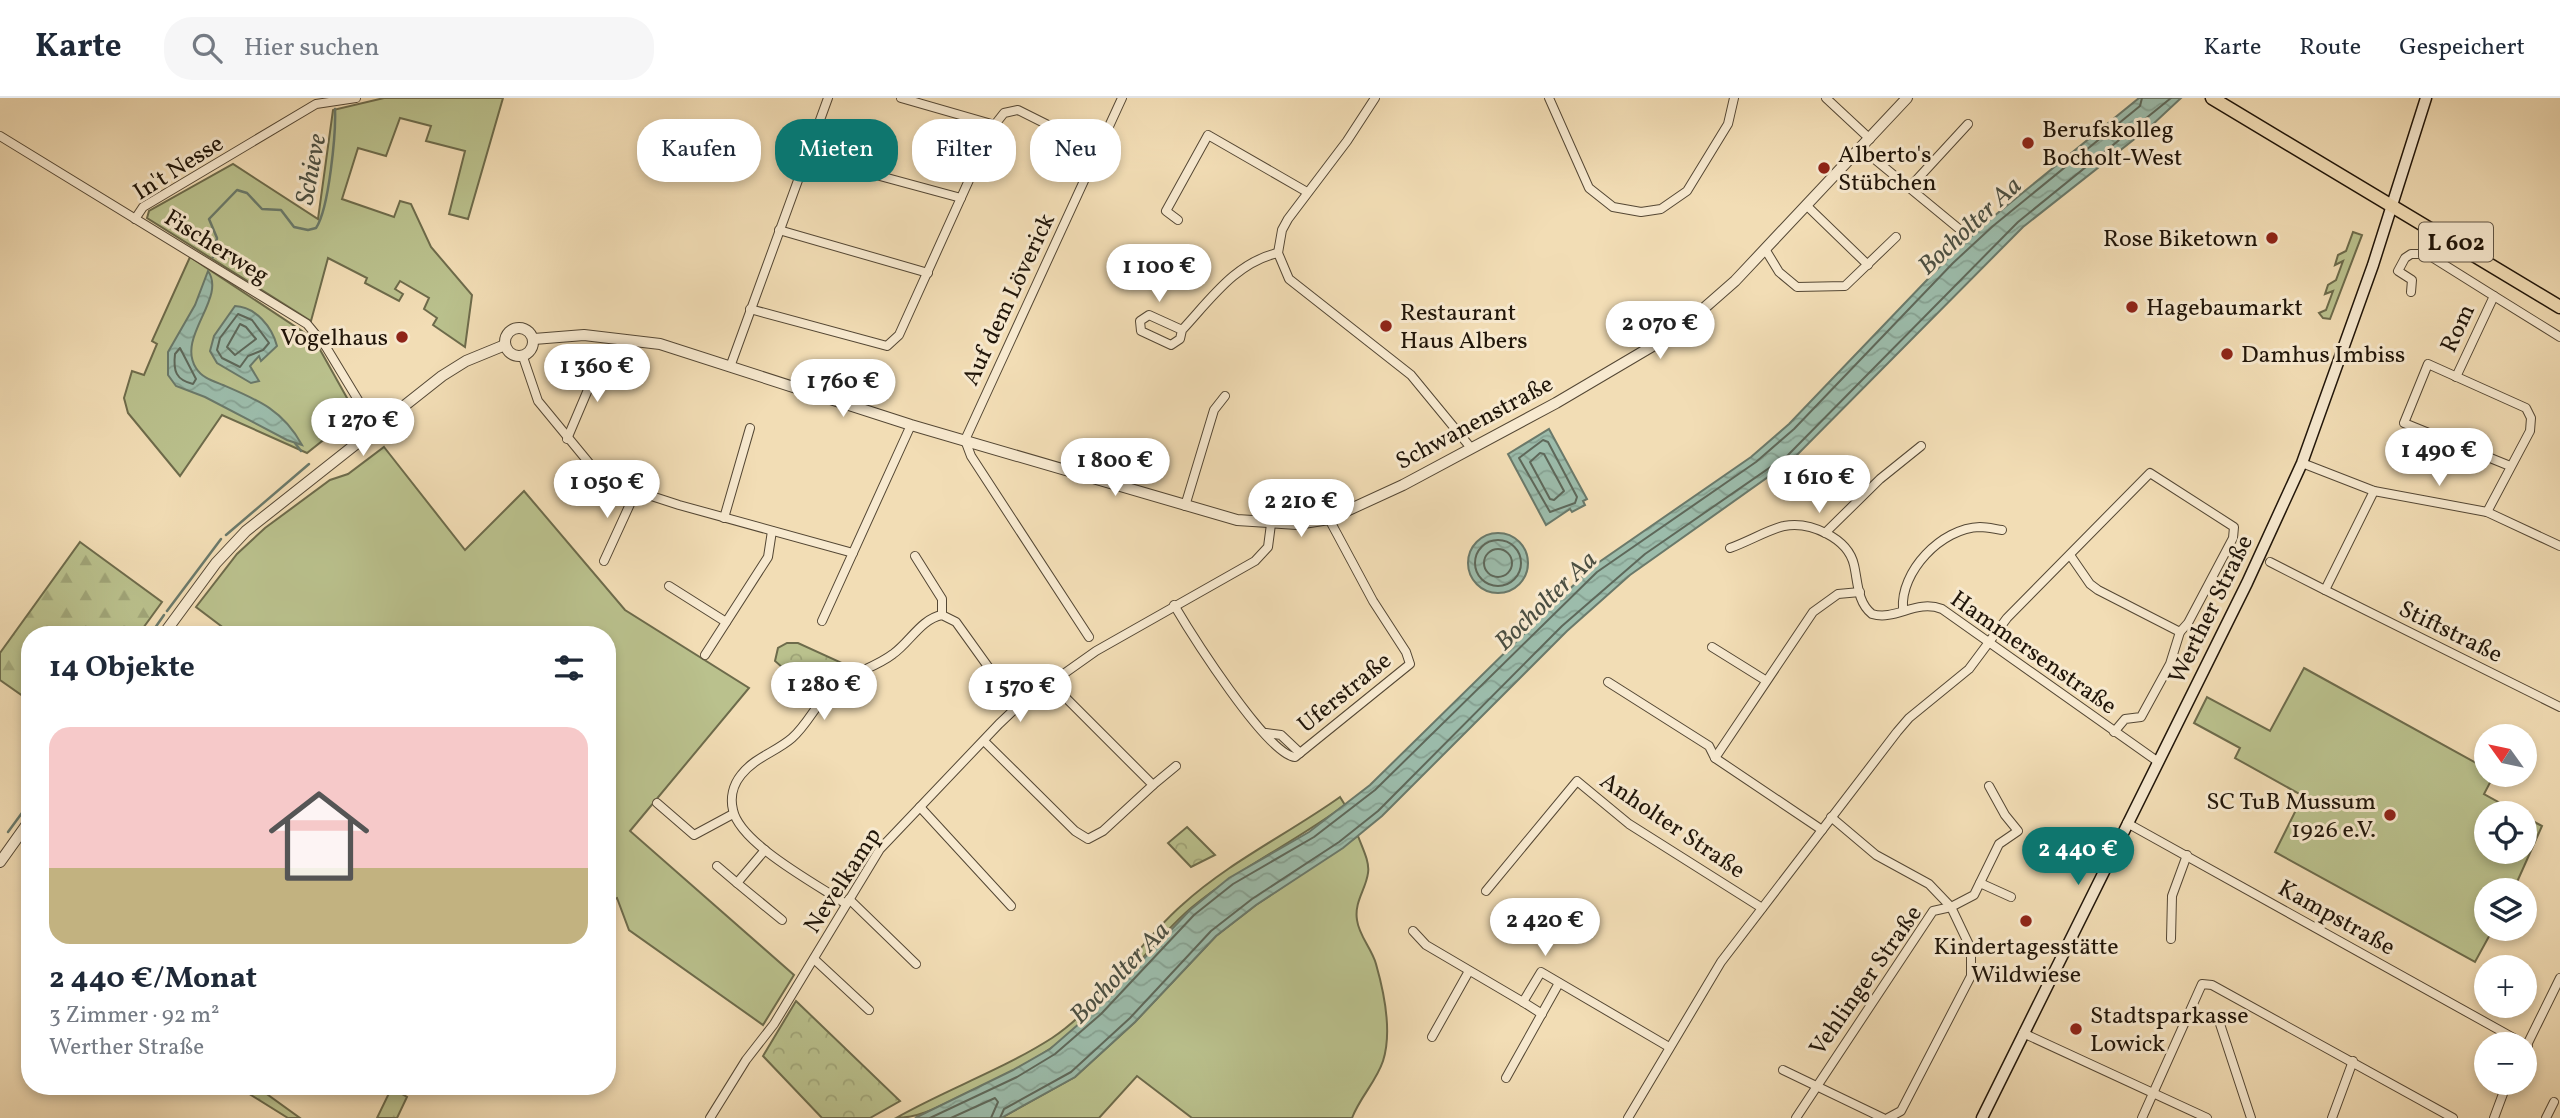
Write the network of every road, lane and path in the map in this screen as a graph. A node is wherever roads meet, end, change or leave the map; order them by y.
1 (356, 98) edge
2 (828, 98) edge
3 (901, 98) edge
4 (1122, 98) edge
5 (1375, 98) edge
6 (1549, 98) edge
7 (1734, 98) edge
8 (1826, 98) edge
9 (1907, 98) edge
10 (2212, 98) edge
11 (2426, 98) edge
12 (820, 119) edge
13 (974, 119) edge
14 (1000, 119) edge
15 (1036, 119) edge
16 (1112, 119) edge
17 (1968, 124) dead end
18 (0, 136) edge
19 (1870, 139) junction
20 (1861, 148) junction
21 (898, 181) edge
22 (797, 182) edge
23 (968, 182) edge
24 (1083, 182) edge
25 (1910, 187) junction
26 (1307, 192) junction
27 (961, 198) junction
28 (1806, 205) junction
29 (2393, 205) junction
30 (135, 219) junction
31 (1178, 220) dead end
32 (1958, 228) dead end
33 (779, 230) junction
34 (1896, 237) dead end
35 (1765, 249) junction
36 (1278, 253) junction
37 (1868, 265) junction
38 (928, 273) junction
39 (2411, 292) dead end
40 (2494, 296) junction
41 (2560, 306) edge
42 (750, 309) junction
43 (1182, 330) junction
44 (2560, 337) edge
45 (534, 339) junction
46 (505, 345) junction
47 (523, 357) junction
48 (601, 359) dead end
49 (730, 368) junction
50 (2456, 377) junction
51 (1225, 396) dead end
52 (911, 425) junction
53 (375, 428) junction
54 (750, 428) dead end
55 (567, 439) junction
56 (965, 440) junction
57 (1921, 446) dead end
58 (1471, 448) junction
59 (2302, 463) junction
60 (2510, 466) junction
61 (636, 491) junction
62 (2374, 491) junction
63 (1185, 506) junction
64 (2487, 512) junction
65 (724, 518) junction
66 (1329, 519) junction
67 (1271, 524) junction
68 (2002, 530) dead end
69 (772, 531) junction
70 (1825, 533) junction
71 (2560, 546) edge
72 (1730, 548) dead end
73 (853, 553) junction
74 (2070, 555) junction
75 (915, 556) dead end
76 (604, 561) dead end
77 (2270, 562) dead end
78 (669, 586) dead end
79 (2325, 590) junction
80 (1860, 592) junction
81 (1174, 605) junction
82 (1903, 609) junction
83 (943, 615) junction
84 (822, 621) dead end
85 (726, 622) junction
86 (170, 626) edge
87 (2180, 632) junction
88 (1089, 637) dead end
89 (1987, 643) junction
90 (1712, 647) dead end
91 (705, 655) dead end
92 (1765, 680) junction
93 (1608, 682) dead end
94 (1052, 684) junction
95 (1017, 707) junction
96 (2560, 707) edge
97 (2114, 732) junction
98 (984, 741) junction
99 (1715, 758) junction
100 (2157, 761) junction
101 (1176, 766) dead end
102 (1153, 785) junction
103 (1989, 786) dead end
104 (657, 803) dead end
105 (920, 807) junction
106 (733, 814) junction
107 (1831, 817) junction
108 (2127, 823) junction
109 (1822, 830) junction
110 (21, 831) edge
111 (765, 850) junction
112 (2, 855) edge
113 (2187, 855) junction
114 (717, 866) dead end
115 (737, 883) junction
116 (1980, 883) junction
117 (1486, 891) dead end
118 (2011, 897) dead end
119 (847, 902) junction
120 (1011, 906) dead end
121 (1951, 907) junction
122 (1762, 908) junction
123 (782, 920) dead end
124 (1413, 931) dead end
125 (2171, 939) dead end
126 (814, 959) junction
127 (916, 964) dead end
128 (1469, 971) junction
129 (2560, 978) edge
130 (1559, 983) junction
131 (1523, 1002) junction
132 (869, 1010) dead end
133 (1542, 1014) junction
134 (2220, 1024) dead end
135 (2500, 1032) edge
136 (2533, 1032) edge
137 (2023, 1033) junction
138 (1432, 1037) dead end
139 (1669, 1047) junction
140 (2353, 1061) junction
141 (1783, 1070) dead end
142 (1506, 1078) dead end
143 (1816, 1084) junction
144 (2153, 1094) junction
145 (2503, 1095) edge
146 (2554, 1102) dead end
147 (1631, 1117) edge
148 (710, 1118) edge
149 (1796, 1118) edge
150 (1886, 1118) edge
151 (1982, 1118) edge
152 (2142, 1118) edge
153 (2207, 1118) edge
154 (2251, 1118) edge
155 (2332, 1118) edge
156 (2453, 1118) edge
157 (2494, 1118) edge
158 (2546, 1118) edge

1 - 30 street, In't Nesse
2 - 12 street
3 - 13 street
4 - 16 street, Auf dem Löverick
5 - 26 street
6 - 7 street
8 - 19 street
9 - 19 street, Schwanenstraße
10 - 29 main road, L 602
11 - 29 main road, Werther Straße
14 - 15 street
17 - 25 street
18 - 30 street, Fischerweg
19 - 20 street, Schwanenstraße
20 - 25 street
20 - 28 street, Schwanenstraße
21 - 27 street
22 - 33 street
23 - 27 street
24 - 56 street, Auf dem Löverick
25 - 32 street
26 - 31 street
26 - 36 street
27 - 38 street
28 - 35 street, Schwanenstraße
28 - 37 street
29 - 41 main road, L 602
29 - 59 main road, Werther Straße
30 - 53 street, Fischerweg
33 - 38 street
33 - 42 street
34 - 37 street
35 - 37 street
35 - 58 street, Schwanenstraße
36 - 43 street
36 - 58 street
38 - 42 street
39 - 40 street, Rom
40 - 44 street, Rom
40 - 50 street, Rom
42 - 49 street
43 - 43 street
45 - 46 street
45 - 47 street
45 - 49 street, Schwanenstraße
46 - 47 street
46 - 53 street
47 - 55 street
48 - 55 street
49 - 52 street, Schwanenstraße
50 - 60 street, Rom
50 - 60 street, Rom
51 - 63 street
52 - 56 street, Schwanenstraße
52 - 73 street
53 - 86 street
54 - 65 street
55 - 61 street
56 - 63 street, Schwanenstraße
56 - 88 street
57 - 70 street
58 - 66 street, Schwanenstraße
59 - 62 street
59 - 100 main road, Werther Straße
60 - 64 street, Rom
61 - 65 street
61 - 76 street
62 - 64 street
62 - 79 street
63 - 67 street, Schwanenstraße
64 - 71 street
65 - 69 street
66 - 67 street, Schwanenstraße
66 - 81 street, Uferstraße
67 - 81 street, Nevelkamp
68 - 82 street
69 - 73 street
69 - 85 street
70 - 72 street
70 - 80 street, Hammersenstraße
73 - 84 street
74 - 87 street
74 - 87 street, Anholter Straße
74 - 89 street, Anholter Straße
75 - 83 street
77 - 79 street, Stiftstraße
78 - 85 street
79 - 96 street, Stiftstraße
80 - 82 street, Hammersenstraße
80 - 92 street
81 - 94 street, Nevelkamp
82 - 89 street, Hammersenstraße
83 - 95 street
83 - 106 street
85 - 91 street
87 - 97 street
89 - 97 street, Hammersenstraße
89 - 107 street, Anholter Straße
90 - 92 street
92 - 99 street
93 - 99 street
94 - 95 street, Nevelkamp
94 - 102 street
95 - 98 street, Nevelkamp
97 - 100 street, Hammersenstraße
98 - 102 street
98 - 105 street, Nevelkamp
99 - 109 street
100 - 108 main road, Werther Straße
101 - 102 street
103 - 116 street, Vehlinger Straße
104 - 106 street
105 - 119 street, Nevelkamp
105 - 120 street
106 - 111 street
107 - 109 street, Anholter Straße
107 - 121 street, Vehlinger Straße
108 - 113 street, Kampstraße
108 - 137 main road, Werther Straße
109 - 122 street, Anholter Straße
110 - 112 street
111 - 115 street
111 - 119 street
113 - 125 street
113 - 135 street, Kampstraße
114 - 115 street
115 - 123 street
116 - 118 street
116 - 121 street, Vehlinger Straße
117 - 122 street, Anholter Straße
119 - 126 street, Nevelkamp
119 - 127 street
121 - 143 street, Vehlinger Straße
121 - 150 street
122 - 139 street, Anholter Straße
124 - 128 street
126 - 132 street
126 - 148 street, Nevelkamp
128 - 131 street
128 - 138 street
129 - 136 street
130 - 131 street
130 - 133 street
130 - 139 street
131 - 133 street
133 - 142 street
134 - 154 street
137 - 144 street
137 - 151 main road, Werther Straße
139 - 147 street, Anholter Straße
140 - 144 street
140 - 155 street
140 - 156 street
141 - 143 street, Vehlinger Straße
143 - 149 street, Vehlinger Straße
143 - 150 street
144 - 152 street
144 - 153 street
145 - 157 street
146 - 158 street

